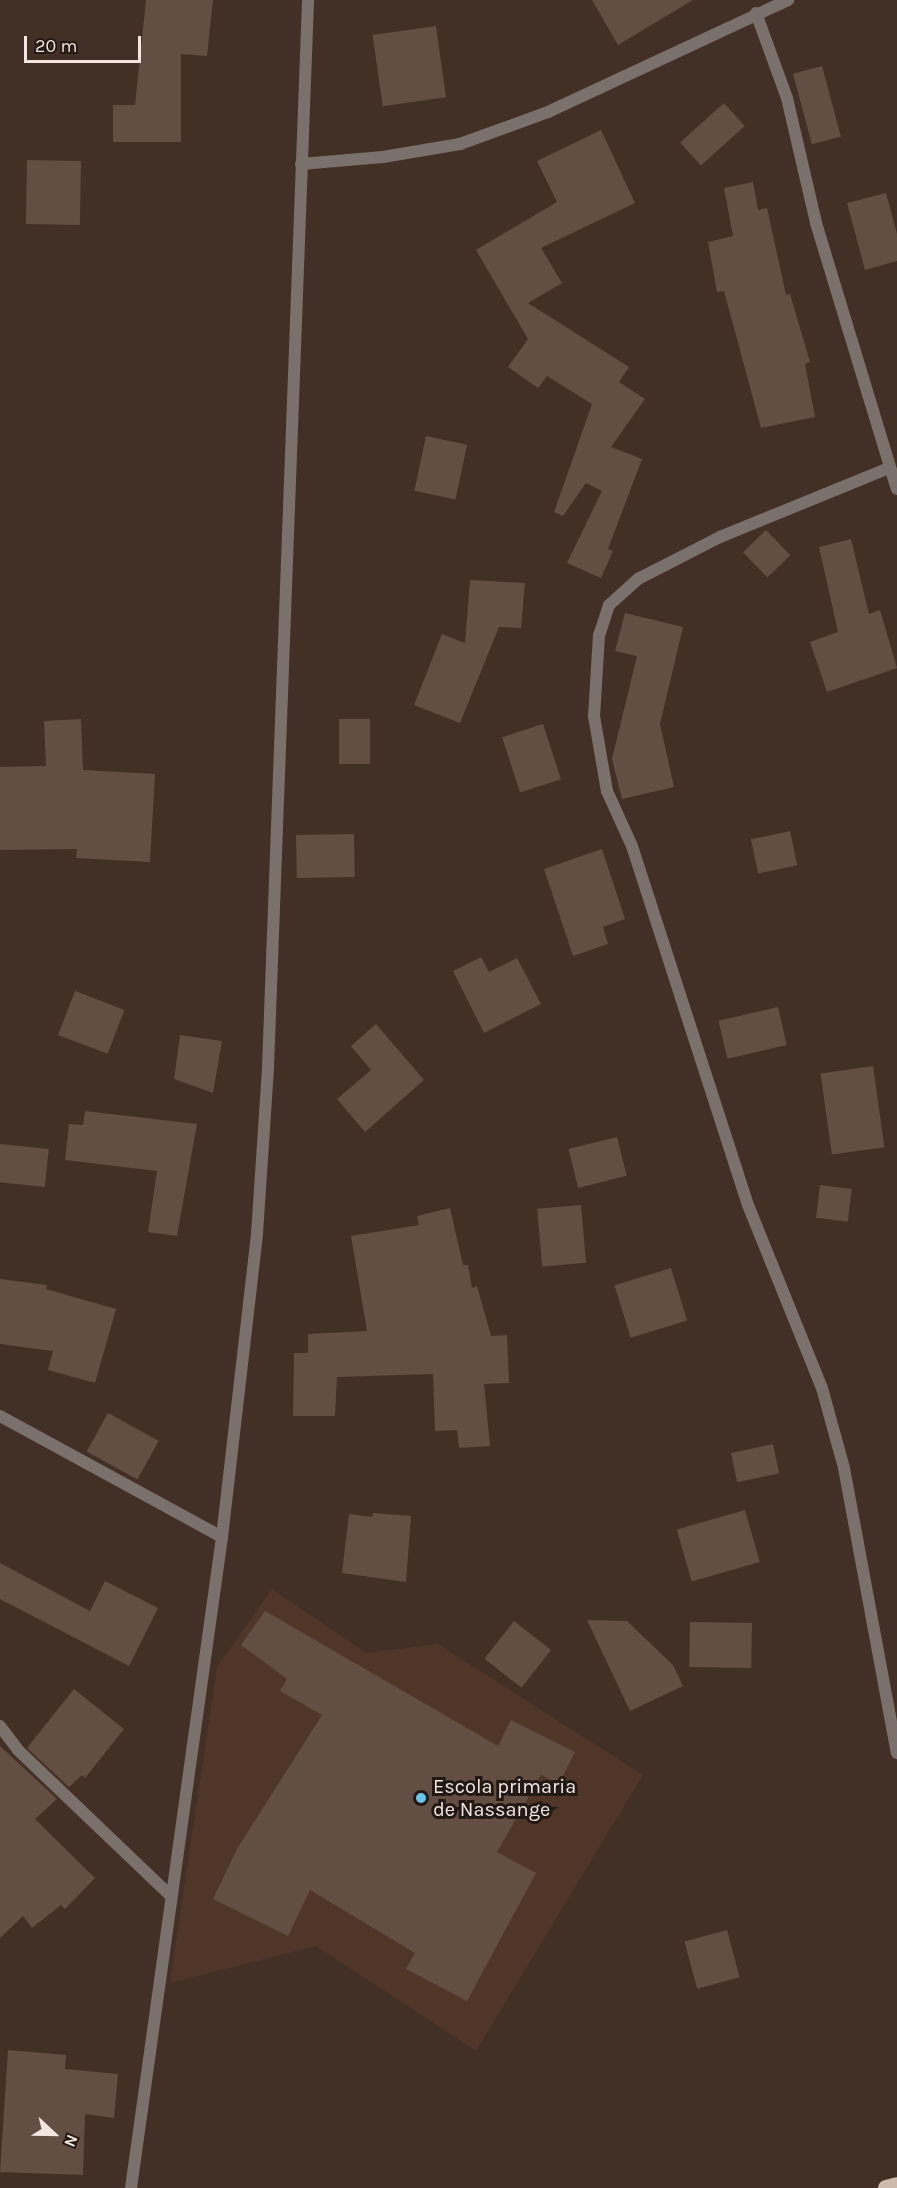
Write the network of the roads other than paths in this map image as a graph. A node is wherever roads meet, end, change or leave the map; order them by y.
1 (308, 0) edge
2 (788, 0) edge
3 (756, 14) junction
4 (301, 164) junction
5 (890, 468) junction
6 (897, 489) edge
7 (0, 1416) edge
8 (222, 1537) junction
9 (0, 1726) edge
10 (897, 1753) edge
11 (171, 1896) junction
12 (897, 2185) edge
13 (130, 2188) edge
14 (886, 2188) edge

1 - 4 street
2 - 3 street
3 - 4 street
3 - 5 street
4 - 8 street
5 - 6 street
5 - 10 street
7 - 8 street
8 - 11 street
9 - 11 street
11 - 13 street
12 - 14 highway

